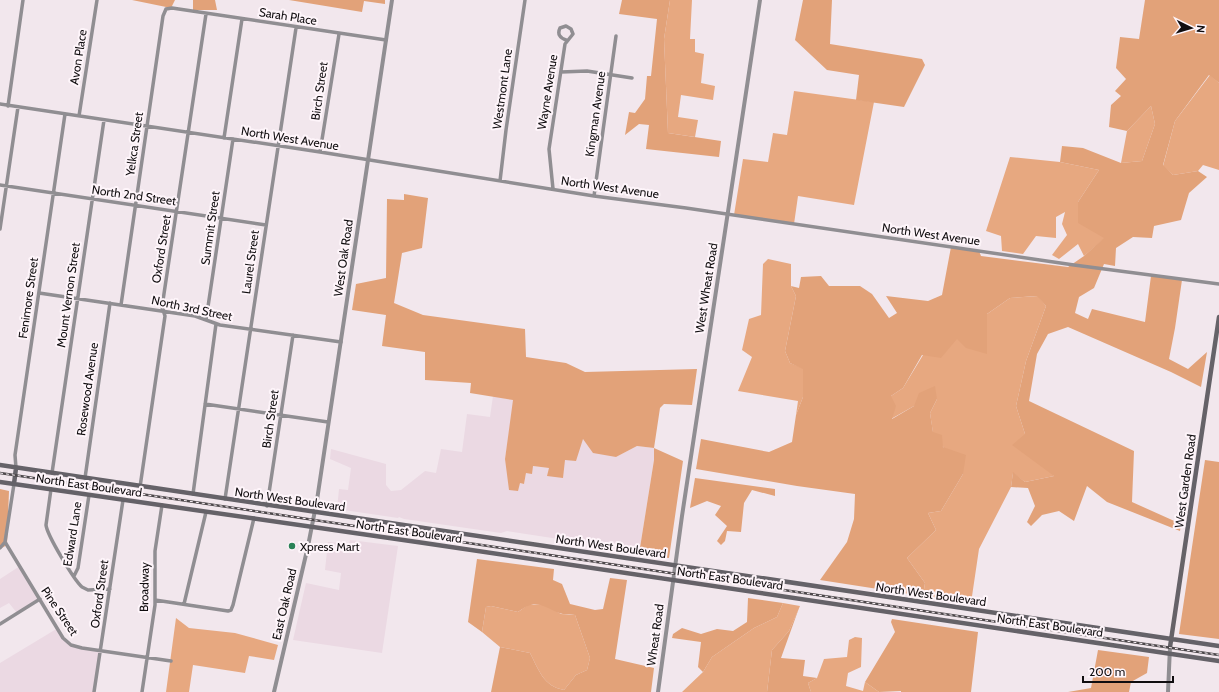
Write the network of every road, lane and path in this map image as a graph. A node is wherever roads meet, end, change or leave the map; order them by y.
1 (23, 0) edge
2 (97, 0) edge
3 (392, 0) edge
4 (526, 0) edge
5 (760, 0) edge
6 (187, 11) joint
7 (206, 14) junction
8 (242, 19) junction
9 (296, 28) junction
10 (338, 34) junction
11 (616, 36) dead end
12 (386, 40) junction
13 (566, 40) dead end
14 (561, 72) junction
15 (610, 75) junction
16 (632, 78) dead end
17 (0, 104) edge
18 (8, 106) junction
19 (18, 107) junction
20 (65, 114) junction
21 (79, 116) junction
22 (104, 120) junction
23 (147, 126) junction
24 (188, 132) junction
25 (224, 138) junction
26 (233, 139) junction
27 (278, 146) junction
28 (320, 152) junction
29 (368, 160) junction
30 (500, 181) junction
31 (0, 186) edge
32 (6, 186) junction
33 (553, 189) junction
34 (54, 194) junction
35 (594, 196) junction
36 (92, 199) junction
37 (135, 206) junction
38 (176, 212) junction
39 (728, 214) junction
40 (221, 219) junction
41 (266, 225) junction
42 (0, 229) edge
43 (1219, 284) edge
44 (39, 293) junction
45 (77, 298) junction
46 (110, 303) junction
47 (121, 304) junction
48 (163, 311) junction
49 (1219, 317) edge
50 (206, 320) junction
51 (216, 324) junction
52 (251, 329) junction
53 (293, 335) junction
54 (341, 342) junction
55 (205, 404) junction
56 (239, 409) junction
57 (281, 416) junction
58 (328, 422) junction
59 (0, 465) edge
60 (16, 468) junction
61 (52, 473) junction
62 (85, 478) junction
63 (0, 482) edge
64 (14, 484) junction
65 (140, 487) junction
66 (51, 489) junction
67 (193, 494) junction
68 (89, 495) junction
69 (225, 499) junction
70 (123, 500) junction
71 (162, 505) junction
72 (268, 506) junction
73 (206, 512) junction
74 (315, 513) junction
75 (254, 518) junction
76 (314, 520) joint
77 (312, 527) junction
78 (5, 542) junction
79 (0, 548) edge
80 (675, 566) junction
81 (74, 576) junction
82 (673, 580) junction
83 (110, 590) junction
84 (40, 599) junction
85 (155, 600) junction
86 (184, 604) junction
87 (0, 624) edge
88 (1171, 639) junction
89 (1219, 646) edge
90 (1170, 647) joint
91 (101, 651) junction
92 (1169, 654) junction
93 (147, 657) junction
94 (1219, 660) edge
95 (171, 661) dead end
96 (94, 692) edge
97 (142, 692) edge
98 (274, 692) edge
99 (658, 692) edge
100 (1168, 692) edge

1 - 18 street
2 - 21 street, Avon Place
3 - 12 street, West Oak Road
4 - 30 street, Westmont Lane
5 - 39 street, West Wheat Road
6 - 7 street, Sarah Place
6 - 23 street, Yelkca Street
7 - 8 street, Sarah Place
7 - 24 street, Oxford Street
8 - 9 street, Sarah Place
8 - 25 street
9 - 10 street, Sarah Place
9 - 27 street, Laurel Street
10 - 12 street, Sarah Place
10 - 28 street, Birch Street
11 - 15 street, Kingman Avenue
12 - 29 street, West Oak Road
13 - 14 street, Wayne Avenue
14 - 15 street
14 - 33 street, Wayne Avenue
15 - 16 street
15 - 35 street, Kingman Avenue
17 - 18 street, North West Avenue
18 - 19 street, North West Avenue
19 - 20 street, North West Avenue
19 - 32 street
20 - 21 street, North West Avenue
20 - 34 street, Fenimore Street
21 - 22 street, North West Avenue
22 - 23 street, North West Avenue
22 - 36 street, Mount Vernon Street
23 - 24 street, North West Avenue
23 - 37 street, Yelkca Street
24 - 25 street, North West Avenue
24 - 38 street, Oxford Street
25 - 26 street, North West Avenue
26 - 27 street, North West Avenue
26 - 40 street, Summit Street
27 - 28 street, North West Avenue
27 - 41 street, Laurel Street
28 - 29 street, North West Avenue
29 - 30 street, North West Avenue
29 - 54 street, West Oak Road
30 - 33 street, North West Avenue
31 - 32 street, North 2nd Street
32 - 34 street, North 2nd Street
32 - 42 street
33 - 35 street, North West Avenue
34 - 36 street, North 2nd Street
34 - 44 street, Fenimore Street
35 - 39 street, North West Avenue
36 - 37 street, North 2nd Street
36 - 45 street, Mount Vernon Street
37 - 38 street, North 2nd Street
37 - 47 street, Yelkca Street
38 - 40 street, North 2nd Street
38 - 48 street, Oxford Street
39 - 43 street, North West Avenue
39 - 80 street, West Wheat Road
40 - 41 street, North 2nd Street
40 - 50 street, Summit Street
41 - 52 street, Laurel Street
44 - 45 street, North 3rd Street
44 - 60 street, Fenimore Street
45 - 46 street, North 3rd Street
45 - 61 street, Mount Vernon Street
46 - 47 street, North 3rd Street
46 - 62 street, Rosewood Avenue
47 - 48 street, North 3rd Street
48 - 50 street, North 3rd Street
48 - 65 street, Oxford Street
49 - 88 main road, West Garden Road
50 - 51 street, North 3rd Street
51 - 52 street, North 3rd Street
51 - 55 street
52 - 53 street, North 3rd Street
52 - 56 street, Laurel Street
53 - 54 street, North 3rd Street
53 - 57 street, Birch Street
54 - 58 street, West Oak Road
55 - 56 street
55 - 67 street
56 - 57 street
56 - 69 street, Laurel Street
57 - 58 street
57 - 72 street, Birch Street
58 - 74 street, West Oak Road
59 - 60 main road, North West Boulevard
60 - 61 main road, North West Boulevard
60 - 64 main road, Fenimore Street
61 - 62 main road, North West Boulevard
62 - 65 main road, North West Boulevard
63 - 64 main road, North East Boulevard
64 - 66 main road, North East Boulevard
64 - 78 street
65 - 67 main road, North West Boulevard
66 - 68 main road, North East Boulevard
66 - 81 street
67 - 69 main road, North West Boulevard
68 - 70 main road, North East Boulevard
68 - 81 street, Edward Lane
69 - 72 main road, North West Boulevard
70 - 71 main road, North East Boulevard
70 - 83 street, Oxford Street
71 - 73 main road, North East Boulevard
71 - 85 street, Broadway
72 - 74 main road, North West Boulevard
73 - 75 main road, North East Boulevard
73 - 86 street
74 - 76 street, West Oak Road
74 - 80 main road, North West Boulevard
75 - 77 main road, North East Boulevard
75 - 86 street
76 - 77 street, East Oak Road
77 - 82 main road, North East Boulevard
77 - 98 street, East Oak Road
78 - 79 street
78 - 84 street, Pine Street
80 - 82 street, West Wheat Road
80 - 88 main road, North West Boulevard
81 - 83 street
82 - 92 main road, North East Boulevard
82 - 99 street, Wheat Road
83 - 91 street, Oxford Street
84 - 87 street
84 - 91 street, Pine Street
85 - 86 street
85 - 93 street, Broadway
88 - 89 main road, North West Boulevard
88 - 90 main road, West Garden Road
90 - 92 street
91 - 93 street, Pine Street
91 - 96 street, Oxford Street
92 - 94 main road, North East Boulevard
92 - 100 street
93 - 95 street, Pine Street
93 - 97 street, Broadway

